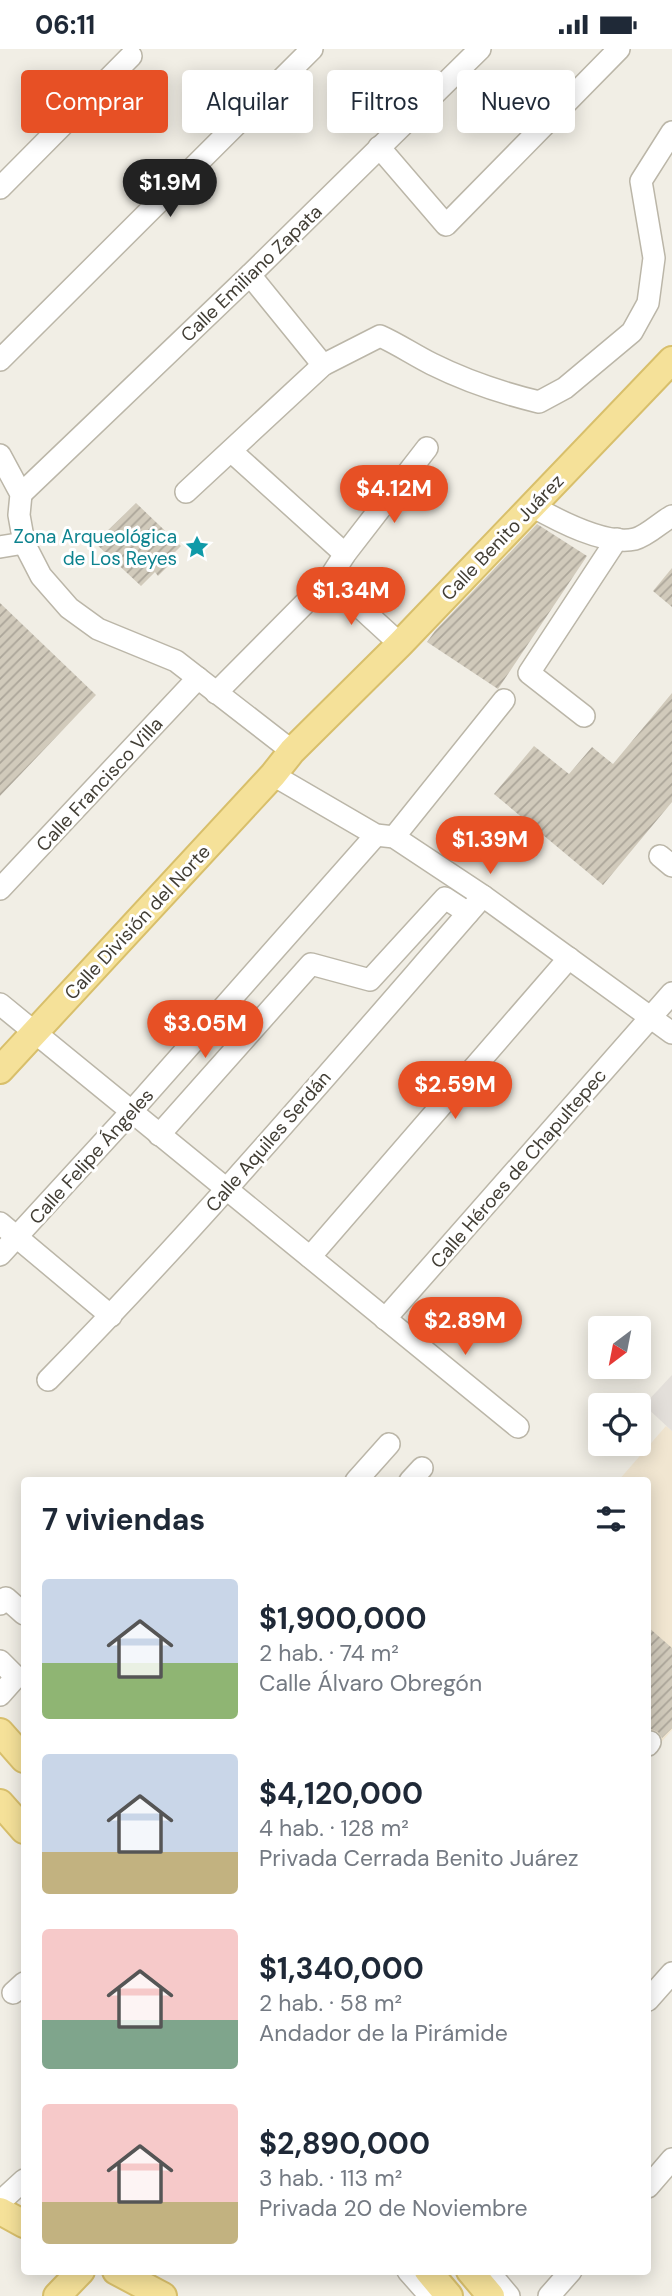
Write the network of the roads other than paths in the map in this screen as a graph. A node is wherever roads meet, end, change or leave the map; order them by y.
1 (312, 49) edge
2 (480, 49) edge
3 (619, 49) edge
4 (131, 56) dead end
5 (672, 132) edge
6 (379, 147) junction
7 (0, 188) edge
8 (250, 275) junction
9 (0, 360) edge
10 (672, 360) edge
11 (323, 365) junction
12 (427, 448) dead end
13 (232, 451) junction
14 (0, 455) edge
15 (186, 492) dead end
16 (21, 494) junction
17 (532, 506) junction
18 (672, 516) edge
19 (617, 539) junction
20 (24, 543) junction
21 (0, 547) edge
22 (345, 554) junction
23 (329, 579) junction
24 (400, 644) junction
25 (198, 678) junction
26 (216, 693) junction
27 (504, 700) dead end
28 (584, 716) dead end
29 (292, 751) junction
30 (273, 775) junction
31 (385, 836) junction
32 (0, 889) edge
33 (482, 896) junction
34 (468, 913) junction
35 (569, 958) junction
36 (672, 993) edge
37 (0, 1004) edge
38 (650, 1017) junction
39 (35, 1033) junction
40 (672, 1033) edge
41 (0, 1070) edge
42 (131, 1112) junction
43 (159, 1135) junction
44 (226, 1189) junction
45 (0, 1223) edge
46 (16, 1238) junction
47 (0, 1255) edge
48 (310, 1257) junction
49 (111, 1316) junction
50 (385, 1319) junction
51 (48, 1380) dead end
52 (518, 1427) dead end
53 (389, 1444) dead end
54 (360, 1477) edge
55 (0, 1604) edge
56 (21, 1611) edge
57 (0, 1661) edge
58 (0, 1695) edge
59 (0, 1732) edge
60 (21, 1756) edge
61 (0, 1803) edge
62 (21, 1827) edge
63 (672, 1973) edge
64 (651, 1997) edge
65 (672, 2159) edge
66 (21, 2184) edge
67 (651, 2184) edge
68 (0, 2202) edge
69 (0, 2211) edge
70 (21, 2222) edge
71 (77, 2275) edge
72 (124, 2275) edge
73 (412, 2275) edge
74 (431, 2275) edge
75 (473, 2275) edge
76 (491, 2275) edge
77 (567, 2275) edge
78 (57, 2296) edge
79 (163, 2296) edge
80 (430, 2296) edge
81 (449, 2296) edge
82 (491, 2296) edge
83 (509, 2296) edge
84 (549, 2296) edge

1 - 9 street
2 - 6 street, Calle Emiliano Zapata
3 - 6 street
4 - 7 street
5 - 11 street
6 - 8 street, Calle Emiliano Zapata
8 - 11 street
8 - 16 street, Calle Emiliano Zapata
10 - 17 main road, Calle Benito Juárez
11 - 13 street
12 - 22 street
13 - 15 street
13 - 22 street
14 - 16 street
16 - 20 street
17 - 19 street
17 - 24 main road, Calle Benito Juárez
18 - 19 street
19 - 28 street
20 - 21 street
20 - 25 street
22 - 23 street
23 - 24 street
23 - 26 street
24 - 29 main road, Calle Benito Juárez
25 - 26 street
25 - 32 street, Calle Francisco Villa
26 - 29 street
27 - 31 street, Calle Felipe Ángeles
29 - 30 main road, Calle Benito Juárez
30 - 31 street
30 - 39 main road, Calle División del Norte
31 - 33 street
31 - 42 street, Calle Felipe Ángeles
33 - 34 street, Calle Aquiles Serdán
33 - 35 street
34 - 43 street
34 - 44 street, Calle Aquiles Serdán
35 - 38 street
35 - 48 street
36 - 38 street, Calle Héroes de Chapultepec
37 - 39 street
38 - 40 street
38 - 50 street, Calle Héroes de Chapultepec
39 - 41 main road, Calle División del Norte
39 - 42 street
42 - 43 street
42 - 46 street, Calle Felipe Ángeles
43 - 44 street
44 - 48 street
44 - 49 street, Calle Aquiles Serdán
45 - 46 street
46 - 47 street, Calle Felipe Ángeles
46 - 49 street
48 - 50 street
49 - 51 street, Calle Aquiles Serdán
50 - 52 street
53 - 54 street
55 - 56 street
57 - 58 street
59 - 60 main road
61 - 62 main road
63 - 64 street
65 - 67 street
66 - 68 street
69 - 70 main road
71 - 78 main road
72 - 79 main road
73 - 80 street
74 - 81 main road
75 - 82 main road
76 - 83 street
77 - 84 street

